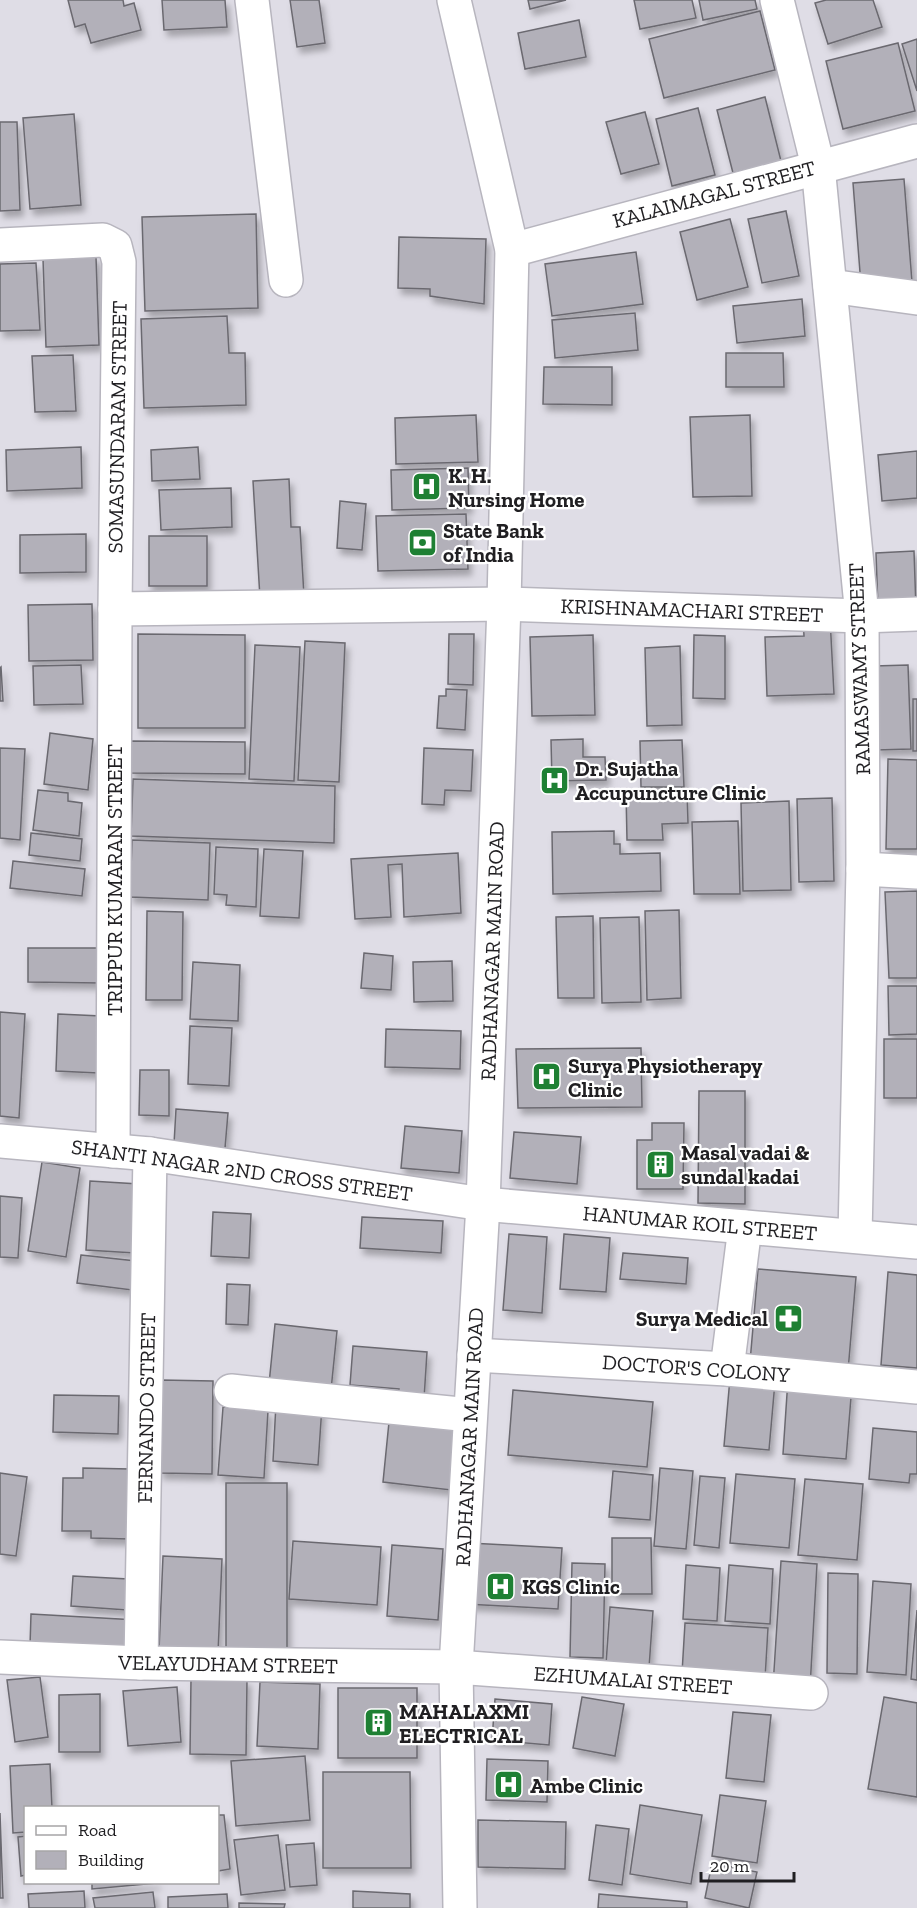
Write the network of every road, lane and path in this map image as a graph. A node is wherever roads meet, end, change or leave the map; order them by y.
1 (252, 0) edge
2 (454, 0) edge
3 (777, 0) edge
4 (917, 141) edge
5 (818, 166) junction
6 (0, 245) edge
7 (512, 250) junction
8 (286, 280) dead end
9 (830, 286) junction
10 (917, 298) edge
11 (504, 603) junction
12 (115, 609) junction
13 (917, 614) edge
14 (862, 616) junction
15 (863, 869) junction
16 (917, 872) edge
17 (0, 1141) edge
18 (113, 1151) junction
19 (150, 1154) junction
20 (483, 1204) junction
21 (746, 1227) junction
22 (855, 1236) junction
23 (917, 1242) edge
24 (474, 1355) junction
25 (728, 1369) junction
26 (917, 1386) edge
27 (231, 1391) dead end
28 (471, 1415) junction
29 (0, 1658) edge
30 (141, 1663) junction
31 (456, 1667) junction
32 (811, 1694) dead end
33 (460, 1908) edge

1 - 8 street
2 - 7 street, RADHANAGAR MAIN ROAD
3 - 5 street, RAMASWAMY STREET
4 - 5 street, KALAIMAGAL STREET
5 - 7 street, KALAIMAGAL STREET
5 - 9 street, RAMASWAMY STREET
6 - 12 street, SOMASUNDARAM STREET
7 - 11 street, RADHANAGAR MAIN ROAD
9 - 10 street
9 - 14 street, RAMASWAMY STREET
11 - 12 street, KRISHNAMACHARI STREET
11 - 14 street, KRISHNAMACHARI STREET
11 - 20 street, RADHANAGAR MAIN ROAD
12 - 18 street, TRIPPUR KUMARAN STREET
13 - 14 street, KRISHNAMACHARI STREET
14 - 15 street, RAMASWAMY STREET
15 - 16 street
15 - 22 street, RAMASWAMY STREET
17 - 18 street, SHANTI NAGAR 2ND CROSS STREET
18 - 19 street, SHANTI NAGAR 2ND CROSS STREET
19 - 20 street, SHANTI NAGAR 2ND CROSS STREET
19 - 30 street, FERNANDO STREET
20 - 21 street, HANUMAR KOIL STREET
20 - 24 street, RADHANAGAR MAIN ROAD
21 - 22 street, HANUMAR KOIL STREET
21 - 25 street
22 - 23 street, HANUMAR KOIL STREET
24 - 25 street, DOCTOR'S COLONY
24 - 28 street, RADHANAGAR MAIN ROAD
25 - 26 street, DOCTOR'S COLONY
27 - 28 street
28 - 31 street, RADHANAGAR MAIN ROAD
29 - 30 street, VELAYUDHAM STREET
30 - 31 street, VELAYUDHAM STREET
31 - 32 street, EZHUMALAI STREET
31 - 33 street, RADHANAGAR MAIN ROAD

